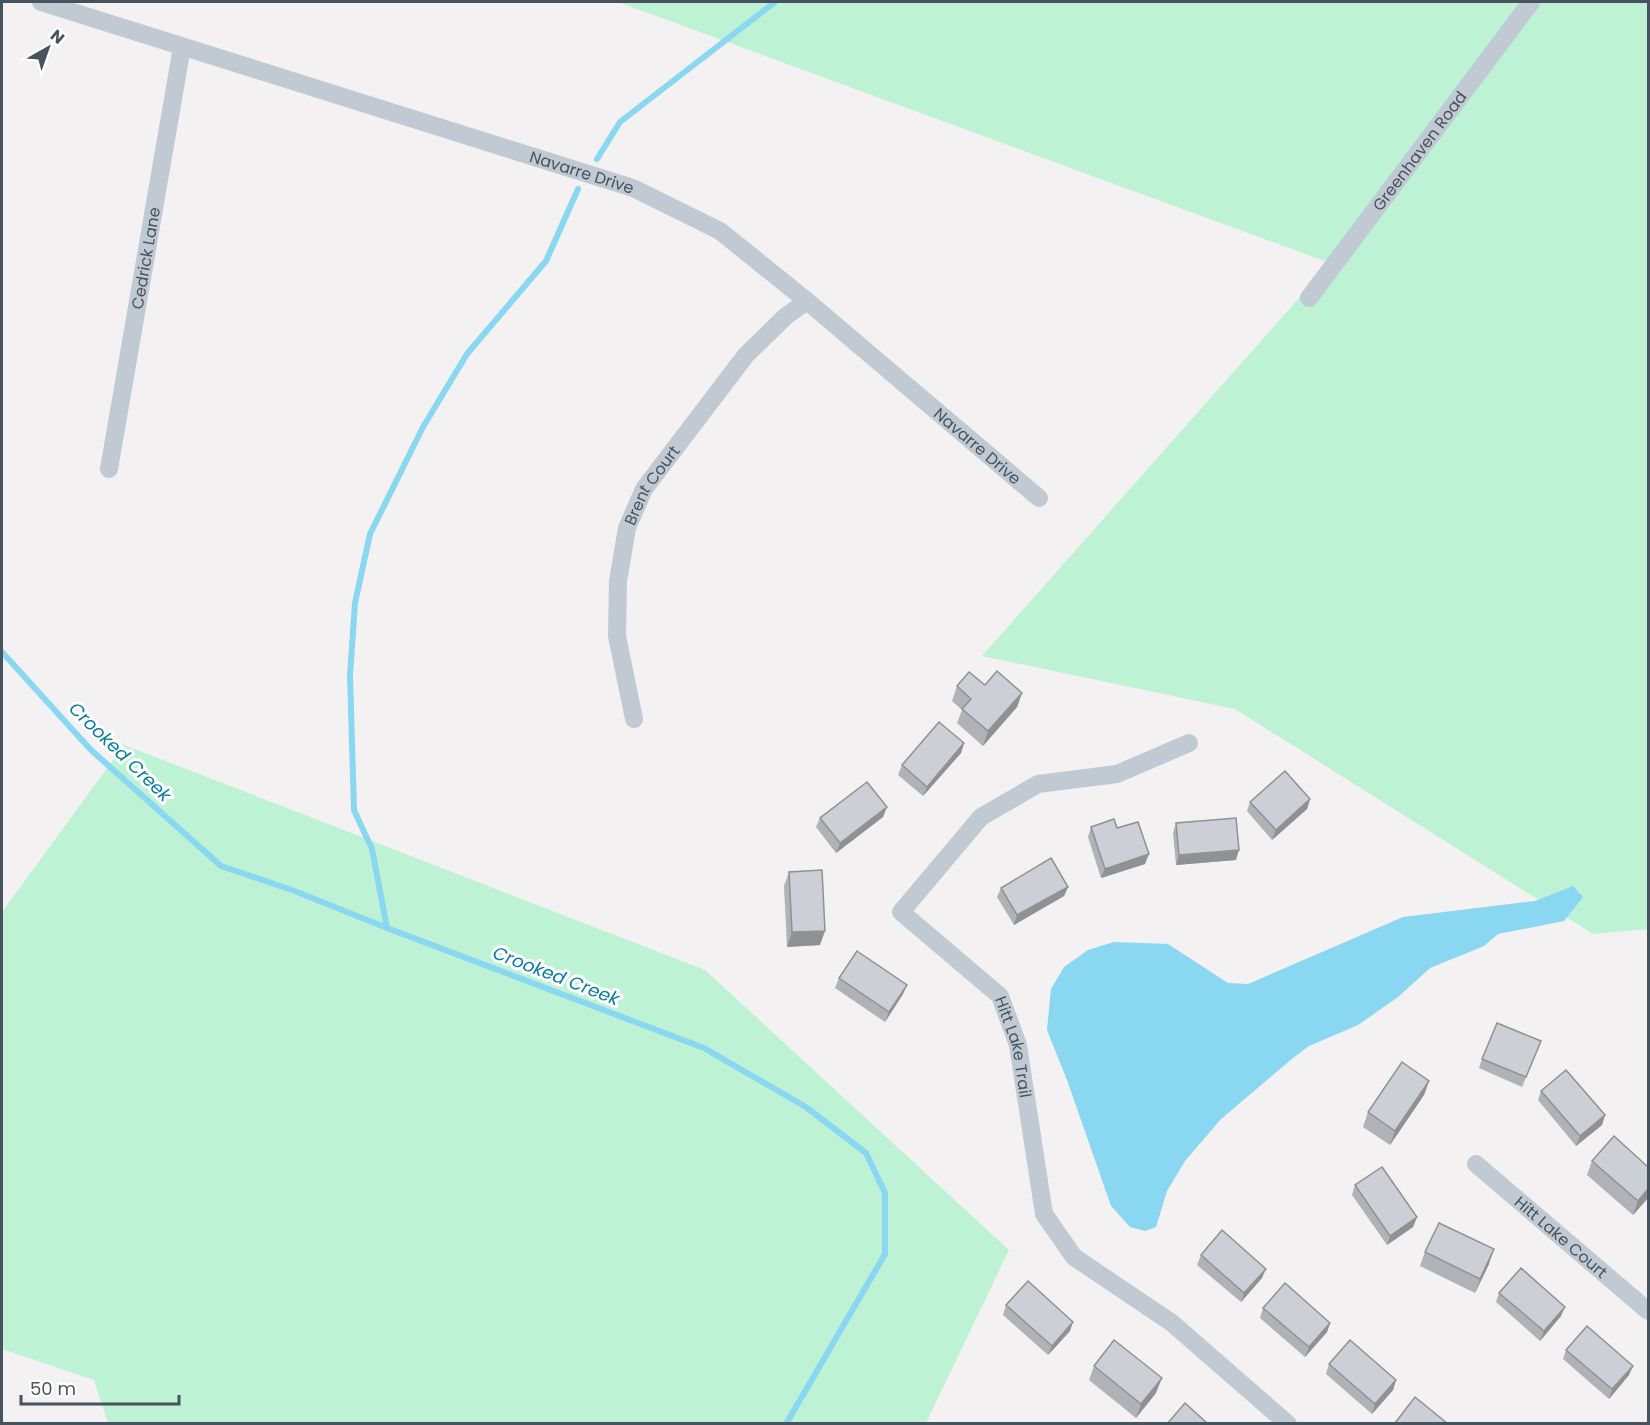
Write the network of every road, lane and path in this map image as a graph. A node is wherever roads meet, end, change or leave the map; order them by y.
1 (41, 2) edge
2 (1531, 2) edge
3 (182, 47) junction
4 (1309, 298) dead end
5 (807, 301) junction
6 (109, 469) dead end
7 (1039, 498) dead end
8 (634, 719) dead end
9 (1189, 743) dead end
10 (1476, 1164) dead end
11 (1648, 1311) edge
12 (1288, 1424) edge

1 - 3 street, Navarre Drive
2 - 4 street, Greenhaven Road
3 - 5 street, Navarre Drive
3 - 6 street, Cedrick Lane
5 - 7 street, Navarre Drive
5 - 8 street, Brent Court
9 - 12 street, Hitt Lake Trail
10 - 11 street, Hitt Lake Court

